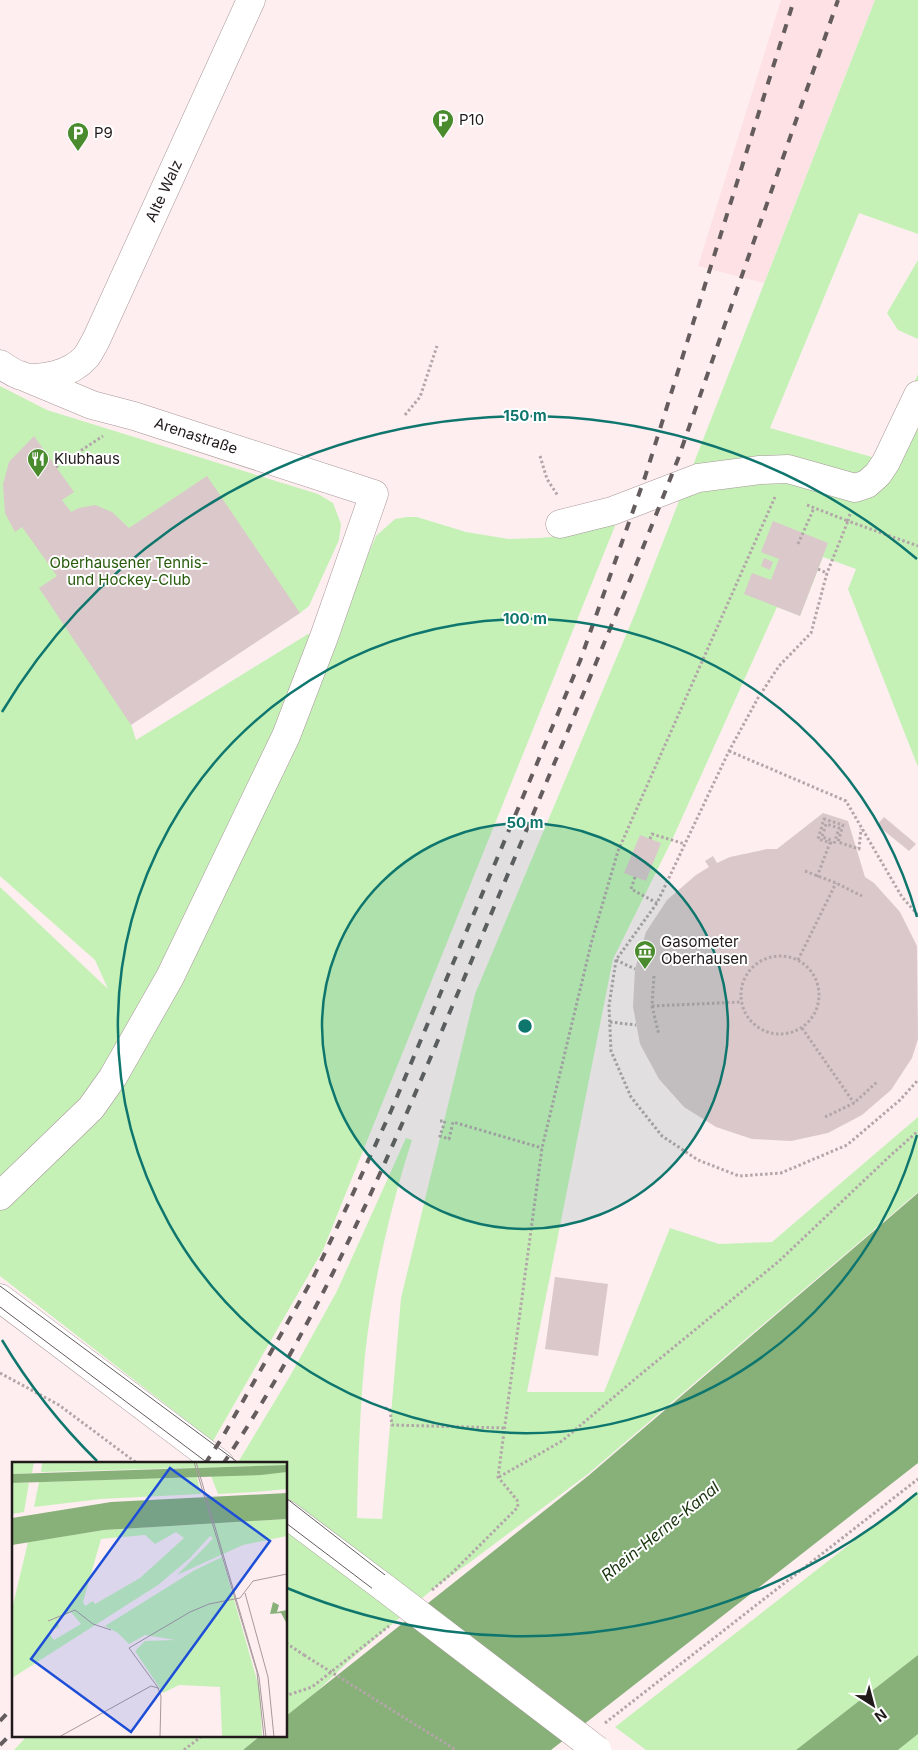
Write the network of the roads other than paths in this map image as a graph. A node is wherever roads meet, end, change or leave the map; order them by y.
1 (251, 0) edge
2 (10, 370) edge
3 (65, 371) joint
4 (918, 395) edge
5 (570, 521) road end
6 (0, 1196) edge
7 (2, 1299) edge
8 (217, 1462) edge
9 (288, 1516) edge
10 (600, 1738) edge

1 - 3 street, Alte Walz
2 - 3 street, Arenastraße
2 - 6 street, Arenastraße
4 - 5 street
7 - 8 street
9 - 10 street, bridge

